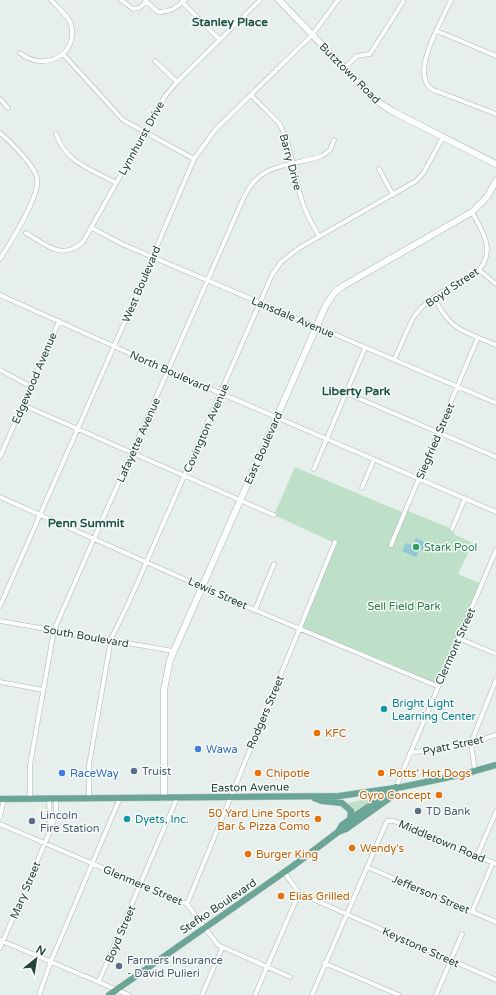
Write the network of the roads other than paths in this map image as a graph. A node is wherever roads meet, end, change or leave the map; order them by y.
1 (51, 0) edge
2 (121, 0) edge
3 (260, 0) edge
4 (279, 0) edge
5 (338, 0) edge
6 (451, 0) edge
7 (146, 1) edge
8 (184, 1) edge
9 (403, 2) dead end
10 (437, 31) junction
11 (312, 35) junction
12 (220, 40) junction
13 (20, 53) dead end
14 (63, 54) junction
15 (496, 56) edge
16 (156, 61) dead end
17 (344, 68) junction
18 (177, 82) junction
19 (251, 95) junction
20 (0, 99) edge
21 (8, 108) dead end
22 (496, 114) edge
23 (144, 132) junction
24 (0, 133) edge
25 (56, 134) dead end
26 (443, 136) junction
27 (334, 140) dead end
28 (194, 159) junction
29 (293, 164) junction
30 (496, 164) edge
31 (378, 169) dead end
32 (496, 181) edge
33 (116, 183) junction
34 (393, 195) junction
35 (472, 212) junction
36 (92, 228) junction
37 (26, 233) dead end
38 (320, 236) junction
39 (153, 257) junction
40 (0, 259) edge
41 (479, 270) junction
42 (208, 281) junction
43 (496, 284) edge
44 (0, 295) edge
45 (434, 297) junction
46 (260, 302) junction
47 (59, 321) junction
48 (315, 327) junction
49 (478, 337) junction
50 (496, 345) edge
51 (114, 346) junction
52 (365, 348) junction
53 (394, 360) junction
54 (0, 370) edge
55 (169, 371) junction
56 (30, 386) junction
57 (458, 386) junction
58 (346, 393) junction
59 (222, 394) junction
60 (496, 403) edge
61 (23, 405) junction
62 (276, 417) junction
63 (78, 429) junction
64 (438, 432) junction
65 (326, 439) junction
66 (132, 453) junction
67 (0, 457) edge
68 (496, 457) edge
69 (374, 460) junction
70 (314, 469) dead end
71 (185, 476) junction
72 (419, 479) junction
73 (362, 488) dead end
74 (0, 497) edge
75 (465, 498) junction
76 (239, 500) junction
77 (496, 512) edge
78 (40, 515) junction
79 (274, 516) dead end
80 (452, 529) dead end
81 (94, 538) junction
82 (335, 542) dead end
83 (391, 545) dead end
84 (496, 550) edge
85 (147, 562) junction
86 (274, 564) dead end
87 (201, 586) junction
88 (0, 606) edge
89 (255, 610) junction
90 (0, 621) edge
91 (300, 628) junction
92 (54, 630) junction
93 (458, 638) junction
94 (111, 640) junction
95 (173, 651) junction
96 (496, 654) edge
97 (496, 680) edge
98 (0, 682) edge
99 (437, 686) junction
100 (43, 690) junction
101 (496, 735) edge
102 (471, 743) junction
103 (410, 754) junction
104 (496, 765) edge
105 (475, 771) junction
106 (396, 787) junction
107 (230, 797) junction
108 (310, 797) junction
109 (30, 798) junction
110 (49, 798) junction
111 (56, 798) junction
112 (88, 798) junction
113 (120, 798) junction
114 (164, 798) junction
115 (177, 798) junction
116 (2, 799) edge
117 (496, 812) edge
118 (0, 816) edge
119 (350, 820) junction
120 (0, 824) edge
121 (50, 831) junction
122 (338, 832) junction
123 (45, 844) junction
124 (477, 856) junction
125 (494, 863) edge
126 (92, 864) junction
127 (367, 867) junction
128 (284, 872) junction
129 (141, 884) junction
130 (300, 893) junction
131 (187, 904) junction
132 (472, 912) junction
133 (346, 914) junction
134 (496, 922) edge
135 (204, 927) junction
136 (462, 934) dead end
137 (2, 940) edge
138 (0, 948) edge
139 (222, 948) junction
140 (451, 960) junction
141 (51, 961) junction
142 (324, 963) junction
143 (267, 967) junction
144 (290, 977) dead end
145 (496, 980) edge
146 (99, 981) junction
147 (117, 990) junction
148 (39, 995) edge
149 (109, 995) edge
150 (129, 995) edge
151 (202, 995) edge
152 (255, 995) edge
153 (312, 995) edge
154 (399, 995) edge
155 (436, 995) edge

1 - 14 street
2 - 7 street
3 - 12 street, Lynnhurst Drive
4 - 11 street, Butztown Road
5 - 11 street, West Boulevard
6 - 10 street
7 - 8 street
8 - 12 street
9 - 17 street
10 - 15 street
10 - 22 street
11 - 17 street, Butztown Road
11 - 19 street, West Boulevard
12 - 18 street, Lynnhurst Drive
13 - 14 street
14 - 23 street
16 - 18 street
17 - 26 street, Butztown Road
18 - 23 street, Lynnhurst Drive
19 - 28 street, West Boulevard
19 - 29 street, Barry Drive
20 - 21 street
23 - 28 street
23 - 33 street, Lynnhurst Drive
24 - 40 street
25 - 33 street
26 - 30 street, Butztown Road
26 - 34 street, Covington Avenue
27 - 29 street, Lafayette Avenue
28 - 39 street, West Boulevard
29 - 38 street, Barry Drive
29 - 42 street, Lafayette Avenue
31 - 34 street
32 - 35 street, East Boulevard
33 - 36 street, Lynnhurst Drive
34 - 38 street, Covington Avenue
35 - 41 street, Boyd Street
35 - 48 street, East Boulevard
36 - 37 street, Lynnhurst Drive
36 - 39 street, Lansdale Avenue
38 - 46 street, Covington Avenue
39 - 42 street, Lansdale Avenue
39 - 51 street, West Boulevard
41 - 43 street
41 - 45 street, Boyd Street
42 - 46 street, Lansdale Avenue
42 - 55 street, Lafayette Avenue
44 - 47 street, North Boulevard
45 - 49 street
45 - 53 street, Boyd Street
46 - 48 street, Lansdale Avenue
46 - 59 street, Covington Avenue
47 - 51 street, North Boulevard
47 - 56 street, Edgewood Avenue
48 - 52 street, Lansdale Avenue
48 - 62 street, East Boulevard
49 - 50 street
49 - 57 street, Siegfried Street
51 - 55 street, North Boulevard
51 - 63 street, West Boulevard
52 - 53 street, Lansdale Avenue
52 - 58 street
53 - 57 street, Lansdale Avenue
54 - 56 street
55 - 59 street, North Boulevard
55 - 66 street, Lafayette Avenue
56 - 61 street, Edgewood Avenue
57 - 60 street, Lansdale Avenue
57 - 64 street, Siegfried Street
58 - 64 street
58 - 65 street
59 - 62 street, North Boulevard
59 - 71 street, Covington Avenue
61 - 63 street
61 - 67 street, Edgewood Avenue
62 - 65 street, North Boulevard
62 - 76 street, East Boulevard
63 - 66 street
63 - 78 street, West Boulevard
64 - 68 street
64 - 72 street, Siegfried Street
65 - 69 street, North Boulevard
65 - 70 street
66 - 71 street
66 - 81 street, Lafayette Avenue
69 - 72 street, North Boulevard
69 - 73 street
71 - 76 street
71 - 85 street, Covington Avenue
72 - 75 street, North Boulevard
72 - 83 street, Siegfried Street
74 - 78 street, Lewis Street
75 - 77 street, North Boulevard
75 - 80 street
76 - 79 street
76 - 87 street, East Boulevard
78 - 81 street, Lewis Street
78 - 88 street, West Boulevard
81 - 85 street, Lewis Street
81 - 92 street, Lafayette Avenue
82 - 91 street, Rodgers Street
84 - 93 street, Clermont Street
85 - 87 street, Lewis Street
85 - 94 street, Covington Avenue
86 - 89 street
87 - 89 street, Lewis Street
87 - 95 street, East Boulevard
89 - 91 street, Lewis Street
90 - 92 street, South Boulevard
91 - 99 street, Lewis Street
91 - 107 street, Rodgers Street
92 - 94 street, South Boulevard
92 - 100 street, Lafayette Avenue
93 - 96 street
93 - 99 street, Clermont Street
94 - 95 street, South Boulevard
94 - 112 street, Covington Avenue
95 - 114 street, East Boulevard
97 - 102 street
98 - 100 street
99 - 103 street, Clermont Street
100 - 109 street, Lafayette Avenue
101 - 102 street, Pyatt Street
102 - 103 street, Pyatt Street
102 - 105 street
103 - 106 street, Clermont Street
104 - 105 main road, Easton Avenue
105 - 106 main road, Easton Avenue
106 - 108 main road, Easton Avenue
106 - 119 main road, Stefko Boulevard
106 - 122 main road, Stefko Boulevard
107 - 108 main road, Easton Avenue
107 - 115 main road, Easton Avenue
107 - 131 street, Rodgers Street
108 - 119 main road
109 - 110 main road, Easton Avenue
109 - 116 main road, Easton Avenue
110 - 111 main road, Easton Avenue
110 - 121 street, Mary Street
111 - 112 main road, Easton Avenue
111 - 121 street, Mary Street
112 - 113 main road, Easton Avenue
113 - 114 main road, Easton Avenue
113 - 126 street
114 - 115 main road, Easton Avenue
115 - 129 street, Boyd Street
116 - 118 street
117 - 124 street
119 - 122 main road, Stefko Boulevard
120 - 123 street, Glenmere Street
121 - 123 street, Mary Street
122 - 128 main road, Stefko Boulevard
123 - 126 street, Glenmere Street
123 - 137 street, Mary Street
124 - 125 street, Middletown Road
124 - 127 street, Middletown Road
125 - 132 street
126 - 129 street, Glenmere Street
126 - 141 street
127 - 132 street, Jefferson Street
127 - 133 street
128 - 130 street
128 - 135 main road, Stefko Boulevard
129 - 131 street, Glenmere Street
129 - 146 street, Boyd Street
130 - 133 street, Keystone Street
130 - 143 street
131 - 135 street, Glenmere Street
132 - 134 street, Jefferson Street
133 - 140 street, Keystone Street
133 - 142 street
135 - 139 street, Glenmere Street
135 - 147 main road, Stefko Boulevard
136 - 140 street
137 - 138 street, Mary Street
137 - 141 street
139 - 143 street, Glenmere Street
139 - 151 street
140 - 145 street, Keystone Street
140 - 155 street
141 - 146 street
141 - 148 street
142 - 153 street
142 - 154 street
143 - 144 street, Glenmere Street
143 - 152 street
146 - 147 street
147 - 149 main road, Stefko Boulevard
147 - 150 street

